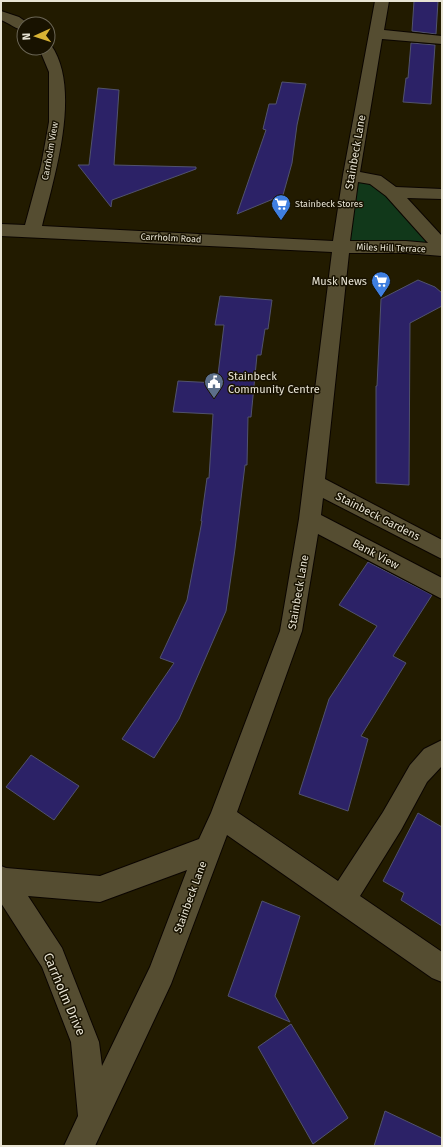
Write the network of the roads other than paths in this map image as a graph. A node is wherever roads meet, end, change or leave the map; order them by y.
1 (382, 1) edge
2 (1, 15) edge
3 (16, 21) edge
4 (376, 34) junction
5 (442, 40) edge
6 (51, 56) edge
7 (351, 175) junction
8 (392, 192) junction
9 (442, 194) edge
10 (32, 231) junction
11 (3, 232) edge
12 (341, 247) junction
13 (442, 248) edge
14 (314, 483) junction
15 (310, 519) junction
16 (442, 550) edge
17 (442, 589) edge
18 (442, 752) edge
19 (222, 817) junction
20 (208, 849) junction
21 (2, 880) edge
22 (342, 899) junction
23 (442, 968) edge
24 (93, 1118) junction
25 (79, 1146) edge

1 - 4 street, Stainbeck Lane
2 - 3 street
4 - 5 street
4 - 7 street, Stainbeck Lane
6 - 10 street, Carrholm View
7 - 8 street, Miles Hill Terrace
7 - 12 street, Stainbeck Lane
8 - 9 street
8 - 13 street, Miles Hill Terrace
10 - 11 street, Carrholm Road
10 - 12 street, Carrholm Road
12 - 13 street, Miles Hill Terrace
12 - 14 street, Stainbeck Lane
14 - 15 street, Stainbeck Lane
14 - 16 street, Stainbeck Gardens
15 - 17 street, Bank View
15 - 19 street, Stainbeck Lane
18 - 22 street
19 - 20 street, Stainbeck Lane
19 - 22 street
20 - 21 street, Carrholm Drive
20 - 24 street, Stainbeck Lane
21 - 24 street, Carrholm Drive
22 - 23 street
24 - 25 street, Stainbeck Lane

